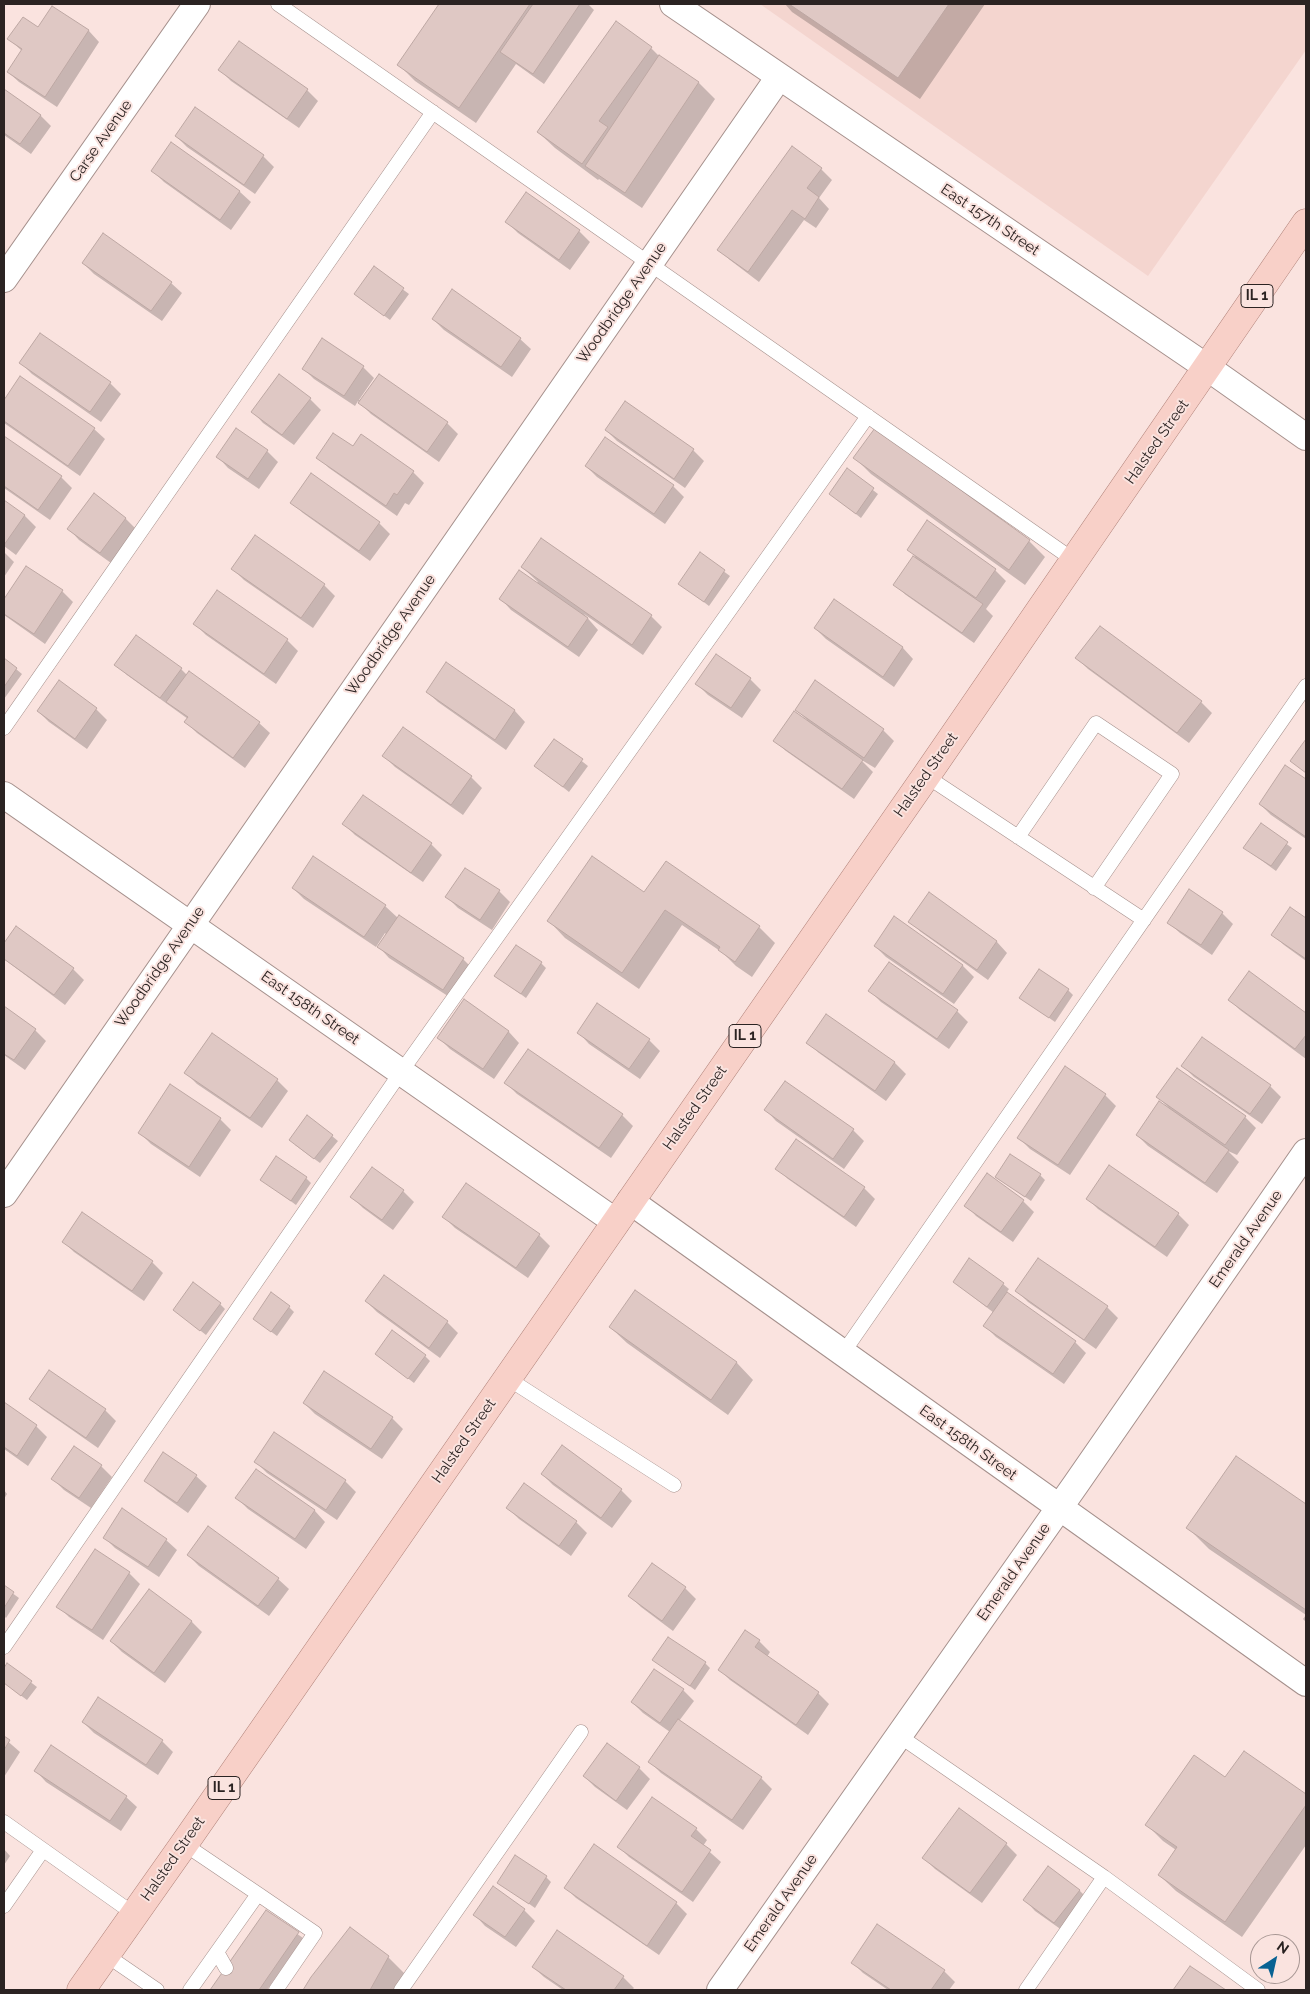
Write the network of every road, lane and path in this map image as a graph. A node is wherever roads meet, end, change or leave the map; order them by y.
1 (198, 4) edge
2 (278, 4) edge
3 (673, 4) edge
4 (779, 76) junction
5 (433, 112) junction
6 (1306, 224) edge
7 (650, 264) junction
8 (4, 279) edge
9 (1208, 368) junction
10 (868, 416) junction
11 (1306, 437) edge
12 (1075, 561) junction
13 (1306, 686) edge
14 (4, 728) edge
15 (926, 776) junction
16 (4, 795) edge
17 (1018, 837) junction
18 (1094, 888) junction
19 (1144, 920) junction
20 (190, 924) junction
21 (401, 1072) junction
22 (1306, 1152) edge
23 (4, 1194) edge
24 (623, 1212) junction
25 (843, 1353) junction
26 (508, 1378) junction
27 (674, 1486) dead end
28 (1060, 1508) junction
29 (4, 1647) edge
30 (1306, 1683) edge
31 (581, 1732) dead end
32 (898, 1735) junction
33 (4, 1822) edge
34 (184, 1844) junction
35 (43, 1850) junction
36 (1104, 1877) junction
37 (258, 1894) junction
38 (4, 1906) edge
39 (268, 1912) dead end
40 (134, 1914) junction
41 (240, 1919) junction
42 (247, 1933) dead end
43 (288, 1949) dead end
44 (217, 1952) junction
45 (106, 1955) junction
46 (295, 1963) junction
47 (226, 1968) dead end
48 (270, 1975) dead end
49 (196, 1988) edge
50 (277, 1989) edge
51 (81, 1990) edge
52 (157, 1990) edge
53 (401, 1990) edge
54 (720, 1990) edge
55 (1026, 1990) edge
56 (1258, 1990) edge

1 - 8 street, Carse Avenue
2 - 5 lane
3 - 4 street, East 157th Street
4 - 7 street, Woodbridge Avenue
4 - 9 street, East 157th Street
5 - 7 lane
5 - 14 lane
6 - 9 main road, Halsted Street / IL 1
7 - 10 lane
7 - 20 street, Woodbridge Avenue
9 - 11 street, East 157th Street
9 - 12 main road, Halsted Street / IL 1
10 - 12 lane
10 - 21 lane
12 - 15 main road, Halsted Street / IL 1
13 - 19 lane
15 - 17 lane
15 - 24 main road, Halsted Street / IL 1
16 - 20 street, East 158th Street
17 - 18 lane
17 - 18 lane
18 - 19 lane
19 - 25 lane
20 - 21 street, East 158th Street
20 - 23 street, Woodbridge Avenue
21 - 24 street, East 158th Street
21 - 29 lane
22 - 28 street, Emerald Avenue
24 - 25 street, East 158th Street
24 - 26 main road, Halsted Street / IL 1
25 - 28 street, East 158th Street
26 - 27 lane
26 - 34 main road, Halsted Street / IL 1
28 - 30 street, East 158th Street
28 - 32 street, Emerald Avenue
31 - 53 lane
32 - 36 lane
32 - 54 street, Emerald Avenue
33 - 35 lane
34 - 37 lane
34 - 40 main road, Halsted Street / IL 1
35 - 38 lane
35 - 40 lane
36 - 55 lane
36 - 56 lane
37 - 39 lane
37 - 41 lane
37 - 46 lane
40 - 45 main road, Halsted Street / IL 1
41 - 42 lane
41 - 44 lane
43 - 46 lane
44 - 47 lane
44 - 49 lane
45 - 51 main road, Halsted Street / IL 1
45 - 52 lane
46 - 50 lane
48 - 50 lane

